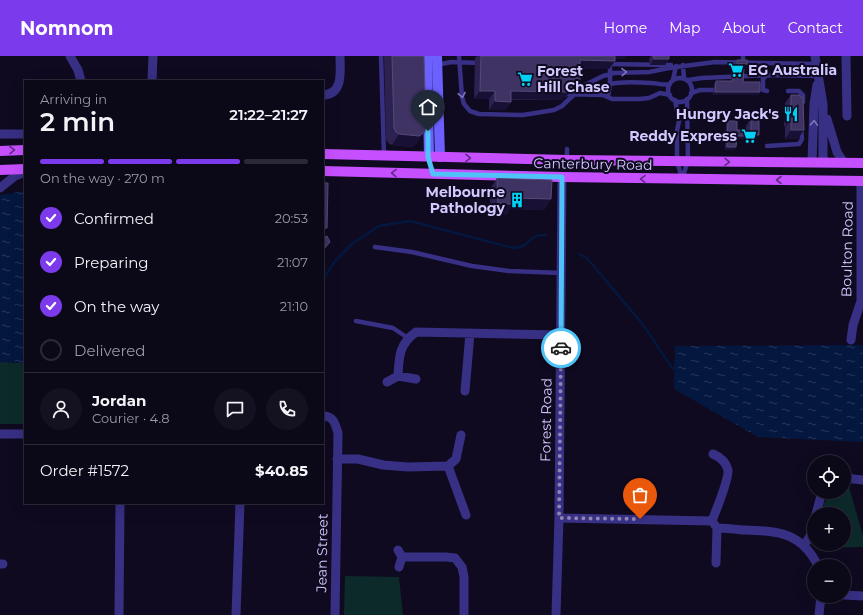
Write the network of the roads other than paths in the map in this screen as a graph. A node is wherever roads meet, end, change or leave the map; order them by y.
1 (70, 56) edge
2 (152, 56) edge
3 (340, 56) edge
4 (380, 56) edge
5 (459, 56) edge
6 (743, 56) edge
7 (846, 56) edge
8 (432, 58) edge
9 (815, 60) edge
10 (743, 63) junction
11 (488, 64) edge
12 (602, 64) edge
13 (610, 64) junction
14 (676, 65) junction
15 (767, 75) junction
16 (818, 76) junction
17 (686, 79) junction
18 (81, 80) edge
19 (152, 80) edge
20 (673, 80) junction
21 (610, 84) junction
22 (670, 84) junction
23 (727, 90) edge
24 (756, 90) edge
25 (788, 91) dead end
26 (691, 93) junction
27 (557, 94) edge
28 (670, 94) junction
29 (324, 95) edge
30 (608, 97) junction
31 (687, 99) junction
32 (674, 100) junction
33 (803, 104) edge
34 (823, 104) junction
35 (847, 116) dead end
36 (801, 120) edge
37 (0, 134) edge
38 (24, 134) edge
39 (767, 146) dead end
40 (24, 150) edge
41 (0, 151) edge
42 (324, 154) edge
43 (384, 156) junction
44 (428, 157) junction
45 (440, 157) junction
46 (677, 161) junction
47 (688, 162) junction
48 (812, 162) junction
49 (823, 162) junction
50 (844, 163) junction
51 (863, 163) edge
52 (24, 169) edge
53 (0, 170) edge
54 (324, 170) edge
55 (24, 172) edge
56 (433, 174) junction
57 (562, 177) junction
58 (682, 179) junction
59 (818, 180) junction
60 (862, 181) edge
61 (0, 188) edge
62 (375, 247) dead end
63 (562, 273) junction
64 (356, 321) dead end
65 (470, 333) junction
66 (561, 335) junction
67 (408, 338) junction
68 (851, 340) dead end
69 (398, 376) junction
70 (416, 379) dead end
71 (387, 382) dead end
72 (465, 391) dead end
73 (324, 416) edge
74 (0, 434) edge
75 (24, 434) edge
76 (461, 435) dead end
77 (714, 454) dead end
78 (337, 459) junction
79 (448, 466) junction
80 (851, 479) edge
81 (863, 480) edge
82 (120, 504) edge
83 (240, 504) edge
84 (466, 515) dead end
85 (559, 518) junction
86 (715, 524) junction
87 (807, 541) edge
88 (804, 546) junction
89 (814, 559) edge
90 (716, 563) dead end
91 (399, 567) dead end
92 (851, 595) edge
93 (863, 596) edge
94 (820, 603) edge
95 (119, 615) edge
96 (236, 615) edge
97 (335, 615) edge
98 (464, 615) edge
99 (556, 615) edge
100 (819, 615) edge

1 - 18 street
2 - 19 street
3 - 29 street
4 - 43 lane
5 -> 10 lane
6 - 10 lane
7 - 35 street
8 - 11 lane
8 - 44 main road
8 - 45 main road
9 - 10 lane
9 - 16 street
12 - 13 lane
13 - 14 lane
13 - 21 lane
14 - 17 lane
14 - 20 lane
15 - 16 lane
15 - 17 lane
15 - 24 lane
16 - 34 street
48 -> 16 street
17 - 20 lane
17 - 26 lane
20 - 22 lane
21 - 22 lane
21 - 30 lane
22 - 28 lane
23 - 26 lane
25 - 33 lane
26 - 31 lane
27 - 30 lane
28 - 30 lane
28 - 32 lane
31 - 32 lane
31 - 47 lane
32 - 46 lane
34 - 49 street
34 - 50 street
36 - 39 lane
37 - 38 street
41 -> 40 main road
42 - 43 main road, Canterbury Road
43 - 44 main road, Canterbury Road
44 - 45 main road, Canterbury Road
44 - 56 main road
45 -> 46 main road, Canterbury Road
45 - 56 main road
46 - 47 main road, Canterbury Road
46 - 58 lane
47 -> 48 main road, Canterbury Road
47 - 58 lane
48 - 49 main road, Canterbury Road
48 - 59 main road
49 - 50 main road, Canterbury Road
49 - 59 main road
50 - 51 main road, Canterbury Road
52 - 53 main road
56 -> 54 main road, Canterbury Road
55 - 61 street
56 - 57 main road, Canterbury Road
58 -> 57 main road, Canterbury Road
57 - 63 street, Forest Road
59 -> 58 main road, Canterbury Road
59 - 60 main road, Canterbury Road
60 - 68 street, Boulton Road
62 - 63 lane
63 - 66 street, Forest Road
64 - 67 lane
65 - 66 street
65 - 67 street
65 - 72 street
66 - 85 street, Forest Road
67 - 69 street
69 - 70 street
69 - 71 street
73 - 78 street, Jean Street
74 - 75 street
76 - 79 street
77 - 86 street
78 - 79 street
78 - 97 street, Jean Street
79 - 84 street
80 - 81 street
82 - 95 street
83 - 96 street
85 - 86 street
85 - 99 street, Forest Road
86 - 88 street
86 - 90 street
87 - 88 street
88 - 89 street
91 - 98 street
92 - 93 street
94 - 100 street

